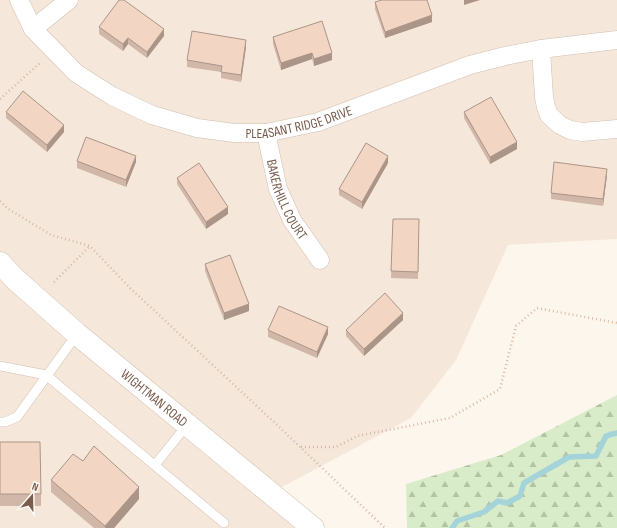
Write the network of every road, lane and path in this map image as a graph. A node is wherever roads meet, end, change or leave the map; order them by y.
1 (19, 0) edge
2 (69, 0) edge
3 (33, 29) junction
4 (617, 40) edge
5 (541, 49) junction
6 (54, 50) junction
7 (0, 99) edge
8 (617, 129) edge
9 (266, 133) junction
10 (0, 201) edge
11 (90, 246) junction
12 (320, 260) dead end
13 (0, 263) edge
14 (54, 282) dead end
15 (617, 324) edge
16 (77, 334) junction
17 (0, 366) edge
18 (46, 375) junction
19 (0, 422) edge
20 (187, 425) junction
21 (300, 447) junction
22 (155, 465) junction
23 (224, 524) dead end
24 (313, 528) edge
25 (385, 528) edge

1 - 3 street, PLEASANT RIDGE DRIVE
2 - 3 street
3 - 6 street, PLEASANT RIDGE DRIVE
4 - 5 street, PLEASANT RIDGE DRIVE
5 - 8 street
5 - 9 street, PLEASANT RIDGE DRIVE
6 - 7 path
6 - 9 street, PLEASANT RIDGE DRIVE
9 - 12 street, BAKERHILL COURT
10 - 11 path
11 - 14 path
11 - 21 path
13 - 16 main road, WIGHTMAN ROAD
15 - 21 path
16 - 18 lane
16 - 20 main road, WIGHTMAN ROAD
17 - 18 lane
18 - 19 lane
18 - 22 lane
20 - 22 lane
20 - 24 main road, WIGHTMAN ROAD
21 - 25 path
22 - 23 lane

